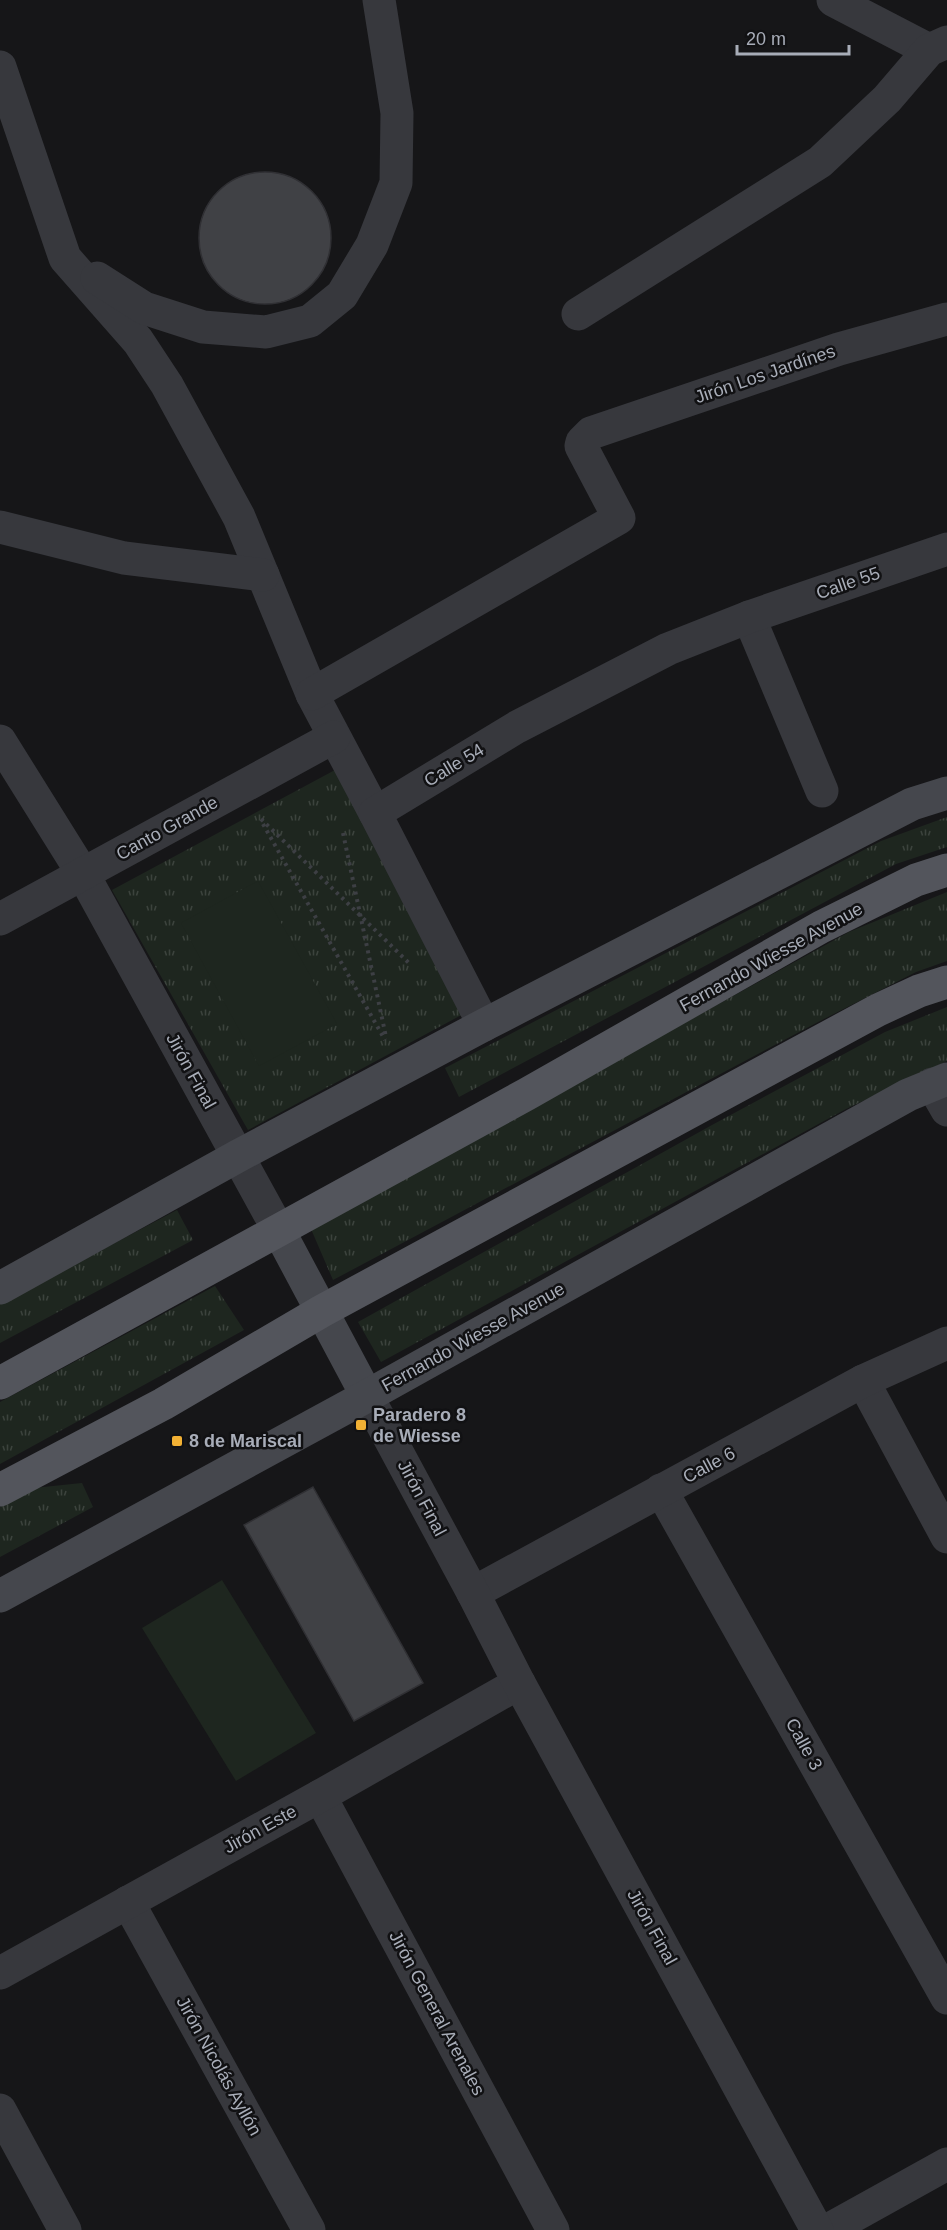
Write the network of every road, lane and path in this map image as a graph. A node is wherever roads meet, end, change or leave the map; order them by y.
1 (379, 0) edge
2 (833, 0) edge
3 (938, 46) edge
4 (0, 67) edge
5 (65, 258) junction
6 (578, 314) dead end
7 (947, 319) edge
8 (0, 527) edge
9 (947, 549) edge
10 (262, 575) junction
11 (749, 616) junction
12 (312, 693) junction
13 (334, 737) junction
14 (0, 741) edge
15 (822, 791) dead end
16 (947, 793) edge
17 (270, 813) dead end
18 (375, 813) junction
19 (260, 818) junction
20 (341, 825) dead end
21 (947, 870) edge
22 (83, 874) junction
23 (360, 916) junction
24 (0, 919) edge
25 (416, 970) dead end
26 (947, 982) edge
27 (484, 1025) junction
28 (942, 1091) edge
29 (238, 1156) junction
30 (279, 1231) junction
31 (0, 1288) edge
32 (322, 1311) junction
33 (947, 1343) edge
34 (862, 1381) junction
35 (0, 1383) edge
36 (367, 1396) junction
37 (0, 1490) edge
38 (661, 1490) junction
39 (947, 1537) edge
40 (473, 1593) junction
41 (0, 1596) edge
42 (519, 1683) junction
43 (320, 1796) junction
44 (128, 1902) junction
45 (0, 1973) edge
46 (947, 1998) edge
47 (0, 2110) edge
48 (947, 2164) edge
49 (65, 2230) edge
50 (309, 2230) edge
51 (553, 2230) edge
52 (818, 2230) edge
53 (828, 2230) edge

1 - 5 street
2 - 3 street
3 - 6 street
4 - 5 street
5 - 10 street
7 - 12 street, Jirón Los Jardínes
8 - 10 street
9 - 11 street, Calle 55
10 - 12 street
11 - 15 street
11 - 18 street, Calle 54
12 - 13 street
13 - 18 street
13 - 22 street, Canto Grande
14 - 22 street, Jirón Final
16 - 27 main road
17 - 19 path
18 - 27 street
19 - 23 path
19 - 23 path
20 - 23 path
21 - 30 main road, Fernando Wiesse Avenue
22 - 24 street, Canto Grande
22 - 29 street, Jirón Final
23 - 25 path
26 - 32 main road
27 - 29 main road
28 - 36 main road, Fernando Wiesse Avenue
29 - 30 street, Jirón Final
29 - 31 main road
30 - 32 main road, Jirón Final
30 - 35 main road, Fernando Wiesse Avenue
32 - 36 main road, Jirón Final
32 - 37 main road
33 - 34 street, Calle 6
34 - 38 street, Calle 6
34 - 39 street
36 - 40 street, Jirón Final
36 - 41 main road, Fernando Wiesse Avenue
38 - 40 street, Calle 6
38 - 46 street, Calle 3
40 - 42 street, Jirón Final
42 - 43 street, Jirón Este
42 - 52 street, Jirón Final
43 - 44 street, Jirón Este
43 - 51 street, Jirón General Arenales
44 - 45 street, Jirón Este
44 - 50 street, Jirón Nicolás Ayllón
47 - 49 street
48 - 53 street

